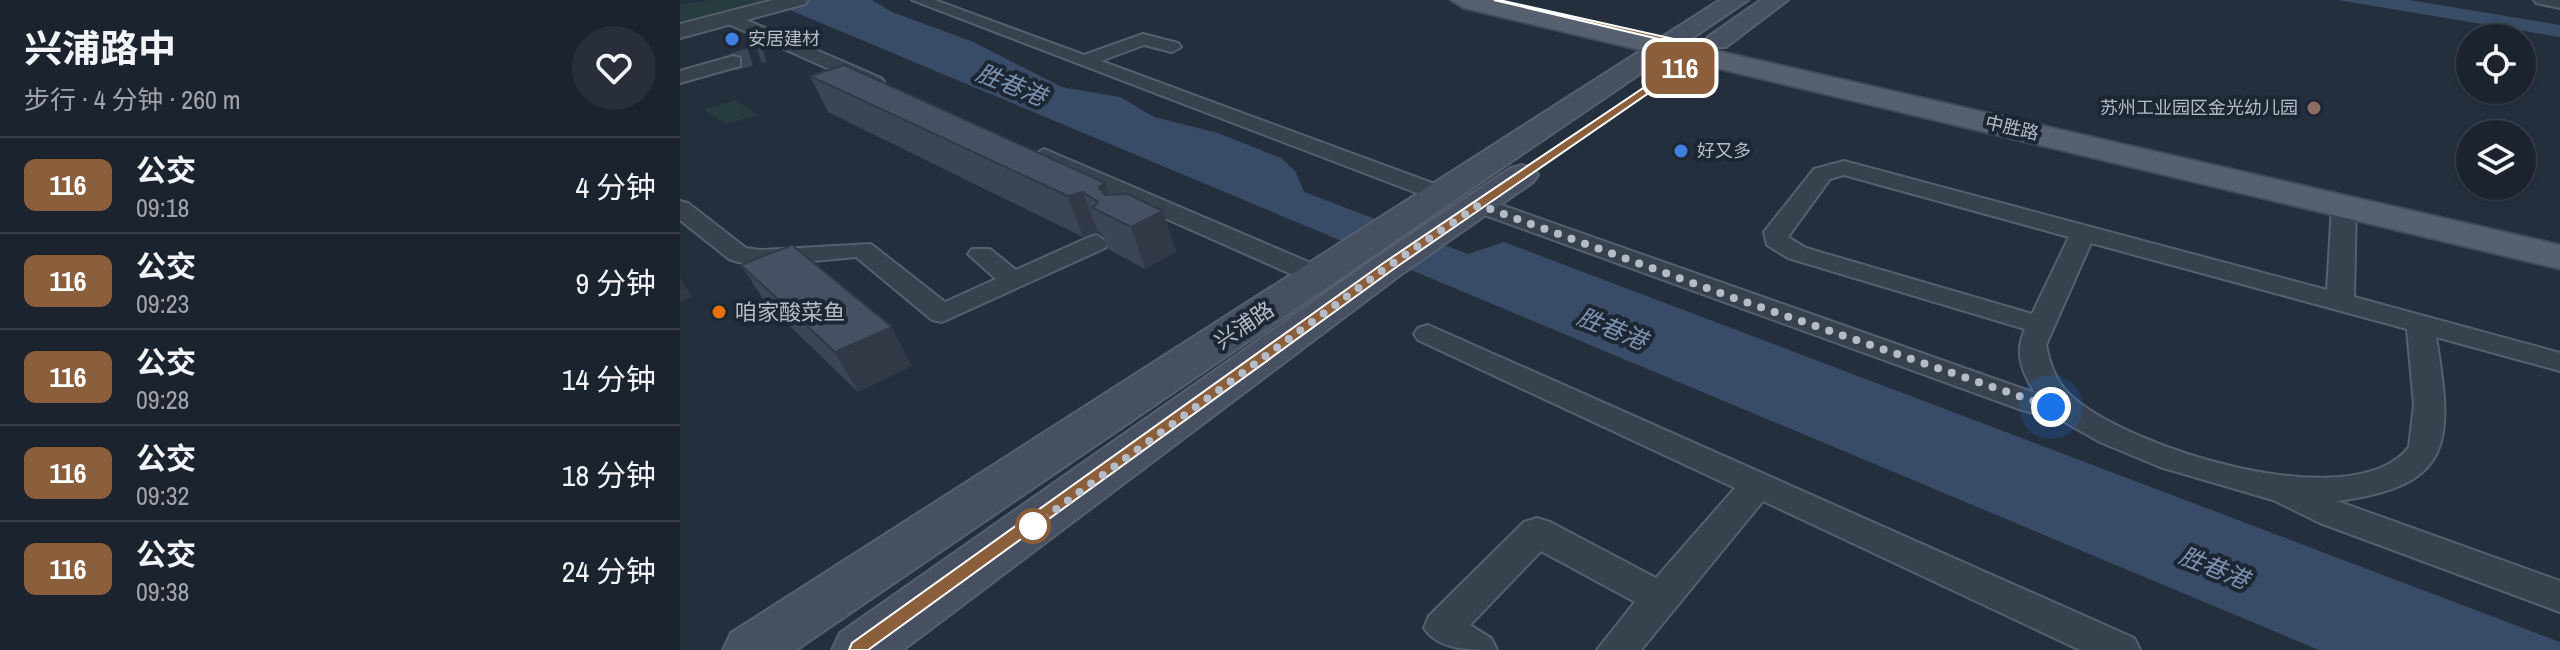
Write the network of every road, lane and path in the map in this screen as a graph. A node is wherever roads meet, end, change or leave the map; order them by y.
1 (920, 0) edge
2 (1464, 0) edge
3 (1499, 0) edge
4 (1736, 0) edge
5 (1776, 0) edge
6 (2542, 0) edge
7 (787, 3) edge
8 (2560, 3) edge
9 (730, 18) junction
10 (680, 31) edge
11 (789, 45) junction
12 (1689, 47) junction
13 (764, 53) tunnel mouth
14 (1085, 61) junction
15 (733, 62) tunnel mouth
16 (1114, 70) junction
17 (680, 77) edge
18 (896, 92) edge
19 (1023, 147) edge
20 (1479, 205) junction
21 (2344, 207) junction
22 (1167, 210) junction
23 (1436, 211) junction
24 (682, 212) edge
25 (1141, 222) edge
26 (2083, 233) junction
27 (1096, 243) edge
28 (2560, 246) edge
29 (981, 254) dead end
30 (2560, 257) edge
31 (1374, 258) junction
32 (1318, 276) junction
33 (1015, 282) junction
34 (2340, 302) junction
35 (2420, 324) junction
36 (2040, 325) junction
37 (1428, 334) dead end
38 (2560, 362) edge
39 (2069, 411) junction
40 (1757, 485) junction
41 (2278, 489) junction
42 (2560, 597) edge
43 (1661, 598) junction
44 (751, 650) edge
45 (860, 650) edge
46 (1477, 650) edge
47 (1617, 650) edge
48 (2120, 650) edge

1 - 14 street
2 - 12 main road, 中胜路
3 - 12 main road, 中胜路
4 - 12 main road, 兴浦路
5 - 12 main road, 兴浦路
6 - 8 street
7 - 9 street
9 - 10 street
9 - 11 street
11 - 13 street
11 - 18 street
12 - 20 main road, 兴浦路
12 - 21 main road, 中胜路
12 - 23 main road, 兴浦路
12 - 28 main road, 中胜路
14 - 16 street
14 - 16 street
15 - 17 street
16 - 23 street
19 - 22 street
20 - 23 main road, 兴浦路
20 - 39 street
21 - 30 main road, 中胜路
21 - 34 street
22 - 25 street
22 - 32 street
23 - 31 main road, 兴浦路
24 - 33 street
26 - 34 street
26 - 36 street
26 - 36 street
27 - 33 street
29 - 33 street
31 - 32 main road, 兴浦路
31 - 45 main road, 兴浦路
32 - 44 main road, 兴浦路
34 - 35 street
35 - 38 street
35 - 41 street
36 - 39 street
37 - 40 street
39 - 41 street
40 - 43 street
40 - 48 street
41 - 42 street
43 - 46 street
43 - 47 street

